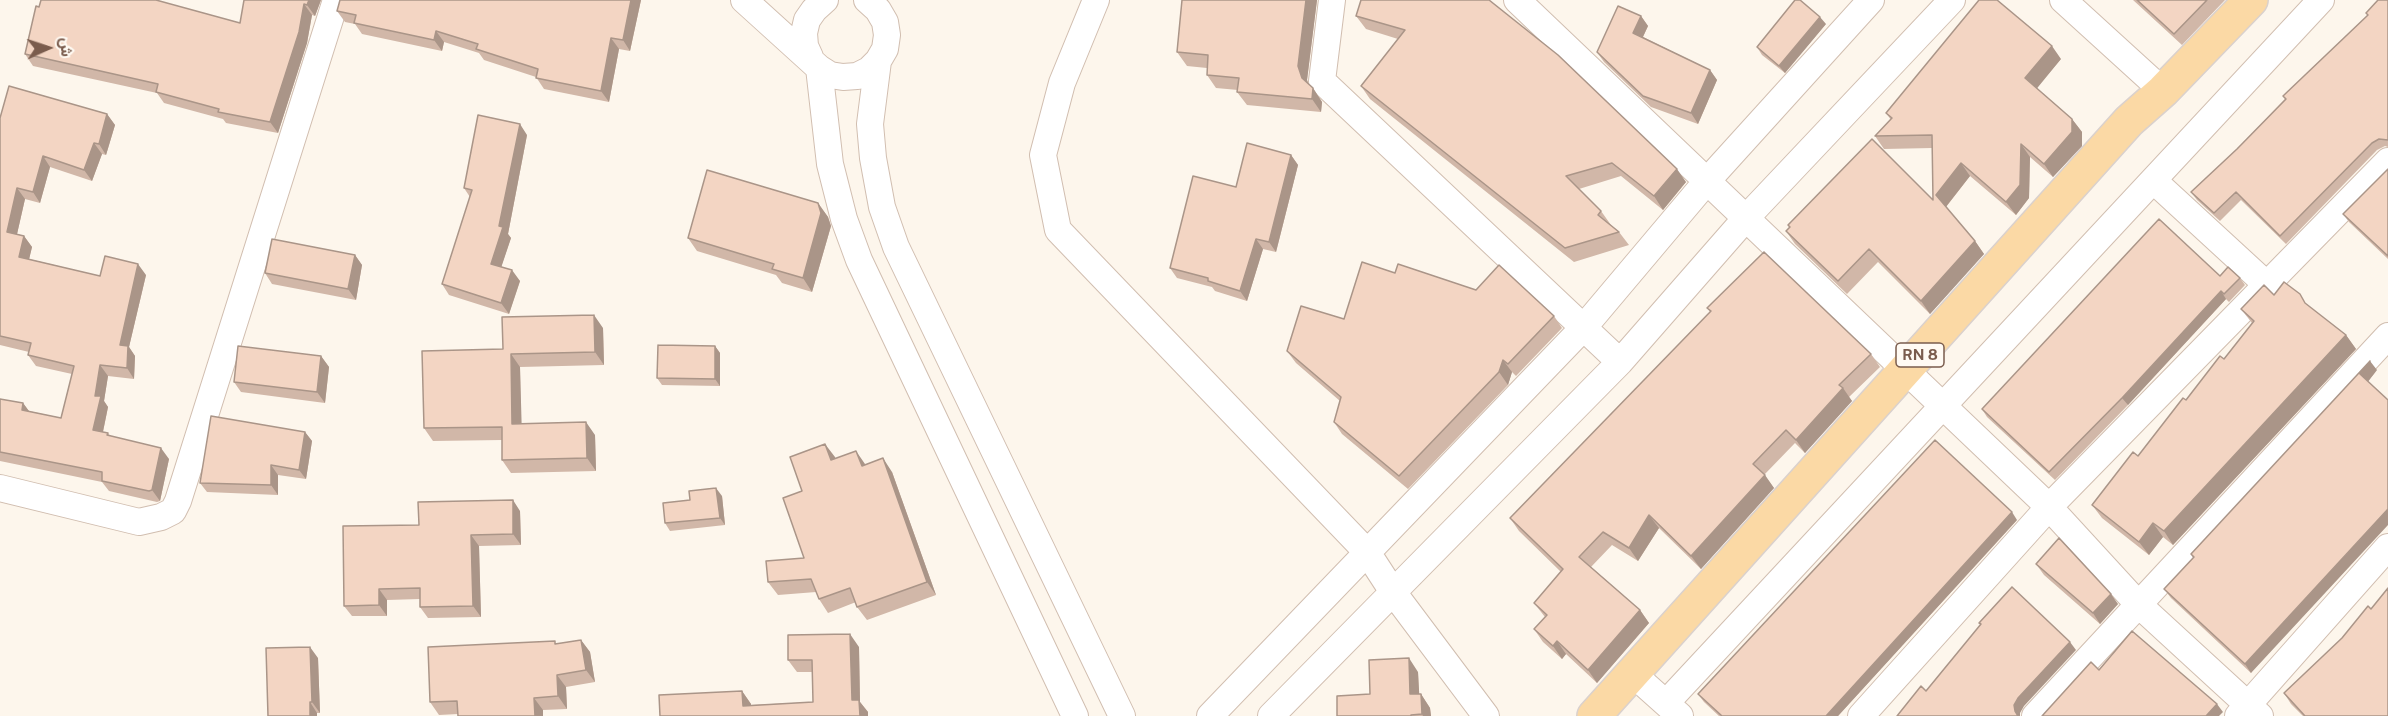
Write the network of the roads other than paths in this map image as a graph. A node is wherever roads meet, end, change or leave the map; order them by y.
1 (336, 0) edge
2 (744, 0) edge
3 (824, 0) edge
4 (1096, 0) edge
5 (1332, 0) edge
6 (1517, 0) edge
7 (1871, 0) edge
8 (1952, 0) edge
9 (2063, 0) edge
10 (2251, 0) edge
11 (2321, 0) edge
12 (875, 3) edge
13 (878, 61) junction
14 (814, 62) junction
15 (2163, 91) junction
16 (2388, 162) edge
17 (1707, 181) junction
18 (2154, 181) junction
19 (1746, 218) junction
20 (2265, 284) junction
21 (1584, 327) junction
22 (2388, 336) edge
23 (1620, 362) junction
24 (1905, 371) junction
25 (1944, 406) junction
26 (0, 488) edge
27 (2049, 507) junction
28 (2388, 547) edge
29 (1367, 552) junction
30 (1393, 592) junction
31 (2139, 605) junction
32 (1633, 674) junction
33 (1673, 710) edge
34 (2248, 712) edge
35 (1075, 716) edge
36 (1122, 716) edge
37 (1210, 716) edge
38 (1271, 716) edge
39 (1486, 716) edge
40 (1594, 716) edge
41 (1861, 716) edge
42 (2035, 716) edge

1 - 26 street
2 - 14 street
3 - 14 street
4 - 29 street
5 - 21 street
6 - 17 street
7 - 17 street
8 - 19 street
9 - 15 street
10 - 15 main road, RN 8
11 - 18 street
12 - 13 street
13 - 14 street
13 - 36 street
14 - 35 street
15 - 24 main road, RN 8
16 - 20 street
17 - 19 street
17 - 21 street
18 - 20 street
18 - 25 street
19 - 23 street
19 - 24 street
20 - 27 street
21 - 23 street
21 - 29 street
22 - 31 street
23 - 30 street
24 - 25 street
24 - 32 main road, RN 8
25 - 27 street
25 - 33 street
27 - 31 street
27 - 41 street
28 - 34 street
29 - 30 street
29 - 37 street
30 - 38 street
30 - 39 street
31 - 34 street
31 - 42 street
32 - 33 street
32 - 40 main road, RN 8

